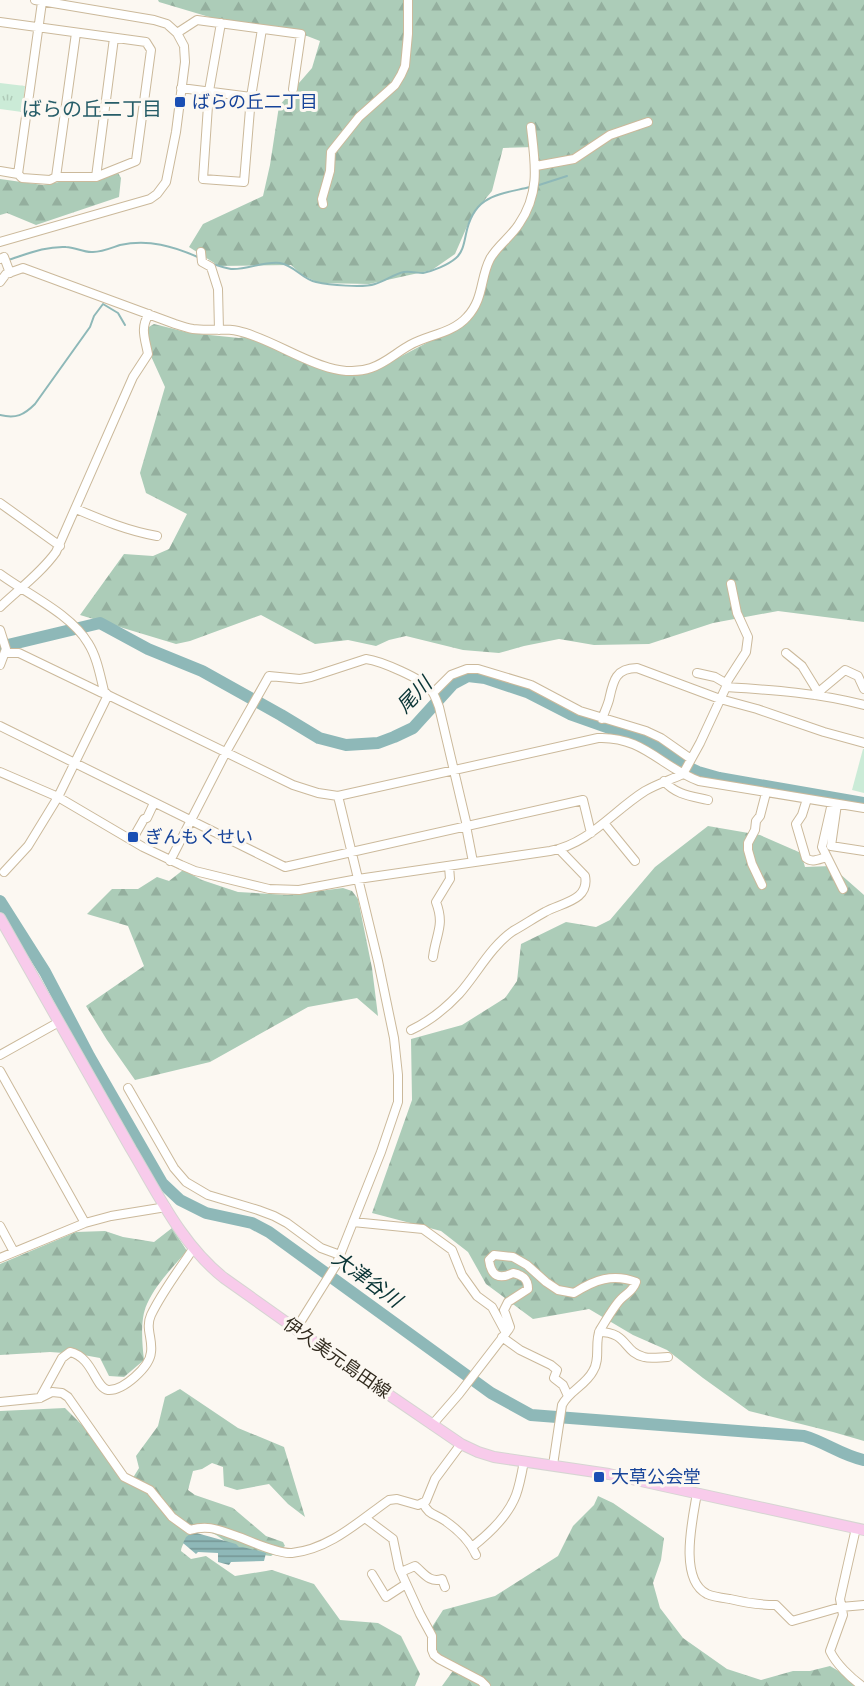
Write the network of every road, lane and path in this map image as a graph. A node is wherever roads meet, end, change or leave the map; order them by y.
1 (408, 0) edge
2 (39, 1) edge
3 (0, 22) edge
4 (221, 23) junction
5 (38, 26) junction
6 (262, 28) junction
7 (76, 33) junction
8 (177, 33) junction
9 (114, 38) junction
10 (181, 88) junction
11 (293, 89) dead end
12 (209, 91) junction
13 (251, 96) junction
14 (648, 122) dead end
15 (531, 127) dead end
16 (536, 166) junction
17 (0, 171) edge
18 (18, 174) junction
19 (56, 177) junction
20 (96, 177) junction
21 (323, 204) dead end
22 (0, 242) edge
23 (201, 252) dead end
24 (5, 263) edge
25 (0, 282) edge
26 (149, 314) junction
27 (219, 330) junction
28 (0, 502) edge
29 (76, 509) junction
30 (157, 536) dead end
31 (60, 546) junction
32 (0, 574) edge
33 (731, 584) dead end
34 (19, 588) junction
35 (0, 607) edge
36 (0, 630) edge
37 (6, 651) junction
38 (786, 653) dead end
39 (0, 665) edge
40 (697, 673) dead end
41 (727, 685) junction
42 (864, 689) edge
43 (817, 693) junction
44 (434, 694) junction
45 (108, 695) junction
46 (720, 699) junction
47 (864, 705) edge
48 (602, 718) junction
49 (0, 726) edge
50 (864, 743) edge
51 (226, 752) junction
52 (691, 761) junction
53 (75, 763) junction
54 (454, 771) junction
55 (0, 772) edge
56 (684, 772) junction
57 (664, 781) junction
58 (766, 793) junction
59 (338, 796) junction
60 (58, 797) junction
61 (807, 799) junction
62 (708, 800) dead end
63 (154, 803) junction
64 (835, 804) junction
65 (864, 808) edge
66 (191, 821) junction
67 (604, 823) junction
68 (466, 826) junction
69 (591, 833) junction
70 (132, 840) junction
71 (559, 849) junction
72 (864, 851) edge
73 (352, 852) junction
74 (827, 857) junction
75 (170, 861) junction
76 (635, 861) dead end
77 (473, 862) junction
78 (450, 866) junction
79 (4, 872) dead end
80 (358, 879) junction
81 (762, 885) dead end
82 (843, 889) dead end
83 (0, 918) edge
84 (433, 957) dead end
85 (59, 1022) junction
86 (411, 1030) dead end
87 (0, 1055) edge
88 (0, 1071) edge
89 (128, 1088) dead end
90 (166, 1207) junction
91 (353, 1222) junction
92 (85, 1223) junction
93 (0, 1226) edge
94 (194, 1249) junction
95 (14, 1252) junction
96 (340, 1255) junction
97 (0, 1258) edge
98 (296, 1329) junction
99 (507, 1330) junction
100 (599, 1332) junction
101 (668, 1357) dead end
102 (568, 1396) junction
103 (40, 1398) junction
104 (0, 1402) edge
105 (432, 1425) junction
106 (461, 1444) junction
107 (524, 1461) junction
108 (553, 1465) junction
109 (698, 1492) junction
110 (423, 1503) junction
111 (365, 1518) junction
112 (860, 1529) edge
113 (401, 1572) junction
114 (372, 1574) dead end
115 (406, 1584) junction
116 (445, 1587) dead end
117 (864, 1605) edge
118 (841, 1607) junction
119 (486, 1686) edge
120 (862, 1686) edge

1 - 21 street
2 - 5 street
2 - 8 street
3 - 5 street
4 - 6 street
4 - 8 street
4 - 12 street
5 - 7 street
5 - 18 street
6 - 11 street
6 - 13 street
7 - 9 street
7 - 19 street
8 - 10 street
9 - 20 street
9 - 20 street
10 - 12 street
10 - 22 street
12 - 13 street
12 - 13 street
14 - 16 street
15 - 16 street
16 - 27 street
17 - 18 street
18 - 19 street
19 - 20 street
23 - 27 street
24 - 25 street
24 - 26 street
26 - 27 street
26 - 29 street
28 - 31 street
29 - 30 street
29 - 31 street
31 - 34 street
32 - 34 street
33 - 41 street
34 - 35 street
34 - 45 street
36 - 37 street
37 - 39 street
37 - 45 street
38 - 43 street
40 - 41 street
41 - 43 street
41 - 46 street
42 - 43 street
43 - 47 street
44 - 48 street
44 - 51 street
44 - 54 street
45 - 51 street
45 - 53 street
46 - 48 street
46 - 50 street
46 - 52 street
48 - 52 street
49 - 53 street
51 - 59 street
51 - 66 street
52 - 56 street
53 - 60 street
53 - 63 street
54 - 56 street
54 - 59 street
54 - 68 street
55 - 60 street
56 - 57 street
56 - 58 street
57 - 62 street
57 - 67 street
58 - 61 street
58 - 81 street
59 - 73 street
60 - 70 street
60 - 79 street
61 - 64 street
61 - 74 street
63 - 66 street
63 - 70 street
64 - 65 street
64 - 72 street
64 - 74 street
66 - 73 street
66 - 75 street
67 - 69 street
67 - 76 street
68 - 69 street
68 - 73 street
68 - 77 street
69 - 71 street
70 - 75 street
71 - 77 street
71 - 86 street
73 - 80 street
74 - 82 street
75 - 80 street
77 - 78 street
78 - 80 street
78 - 84 street
80 - 91 street
83 - 85 main road, 伊久美元島田線
85 - 87 street
85 - 90 main road, 伊久美元島田線
88 - 92 street
89 - 96 street
90 - 92 street
90 - 94 main road, 伊久美元島田線
91 - 96 street
91 - 99 street
92 - 95 street
93 - 95 street
94 - 98 main road, 伊久美元島田線
94 - 103 street
95 - 97 street
96 - 98 street
98 - 105 main road, 伊久美元島田線
99 - 100 street
99 - 102 street
99 - 105 street
100 - 101 street
100 - 102 street
102 - 108 street
103 - 104 street
103 - 111 street
105 - 106 main road, 伊久美元島田線
106 - 107 main road, 伊久美元島田線
106 - 110 street
107 - 108 main road, 伊久美元島田線
107 - 110 street
108 - 109 main road, 伊久美元島田線
109 - 112 main road, 伊久美元島田線
109 - 118 street
110 - 111 street
111 - 113 street
112 - 118 street
113 - 115 street
113 - 116 street
114 - 115 street
115 - 119 street
117 - 118 street
118 - 120 street

